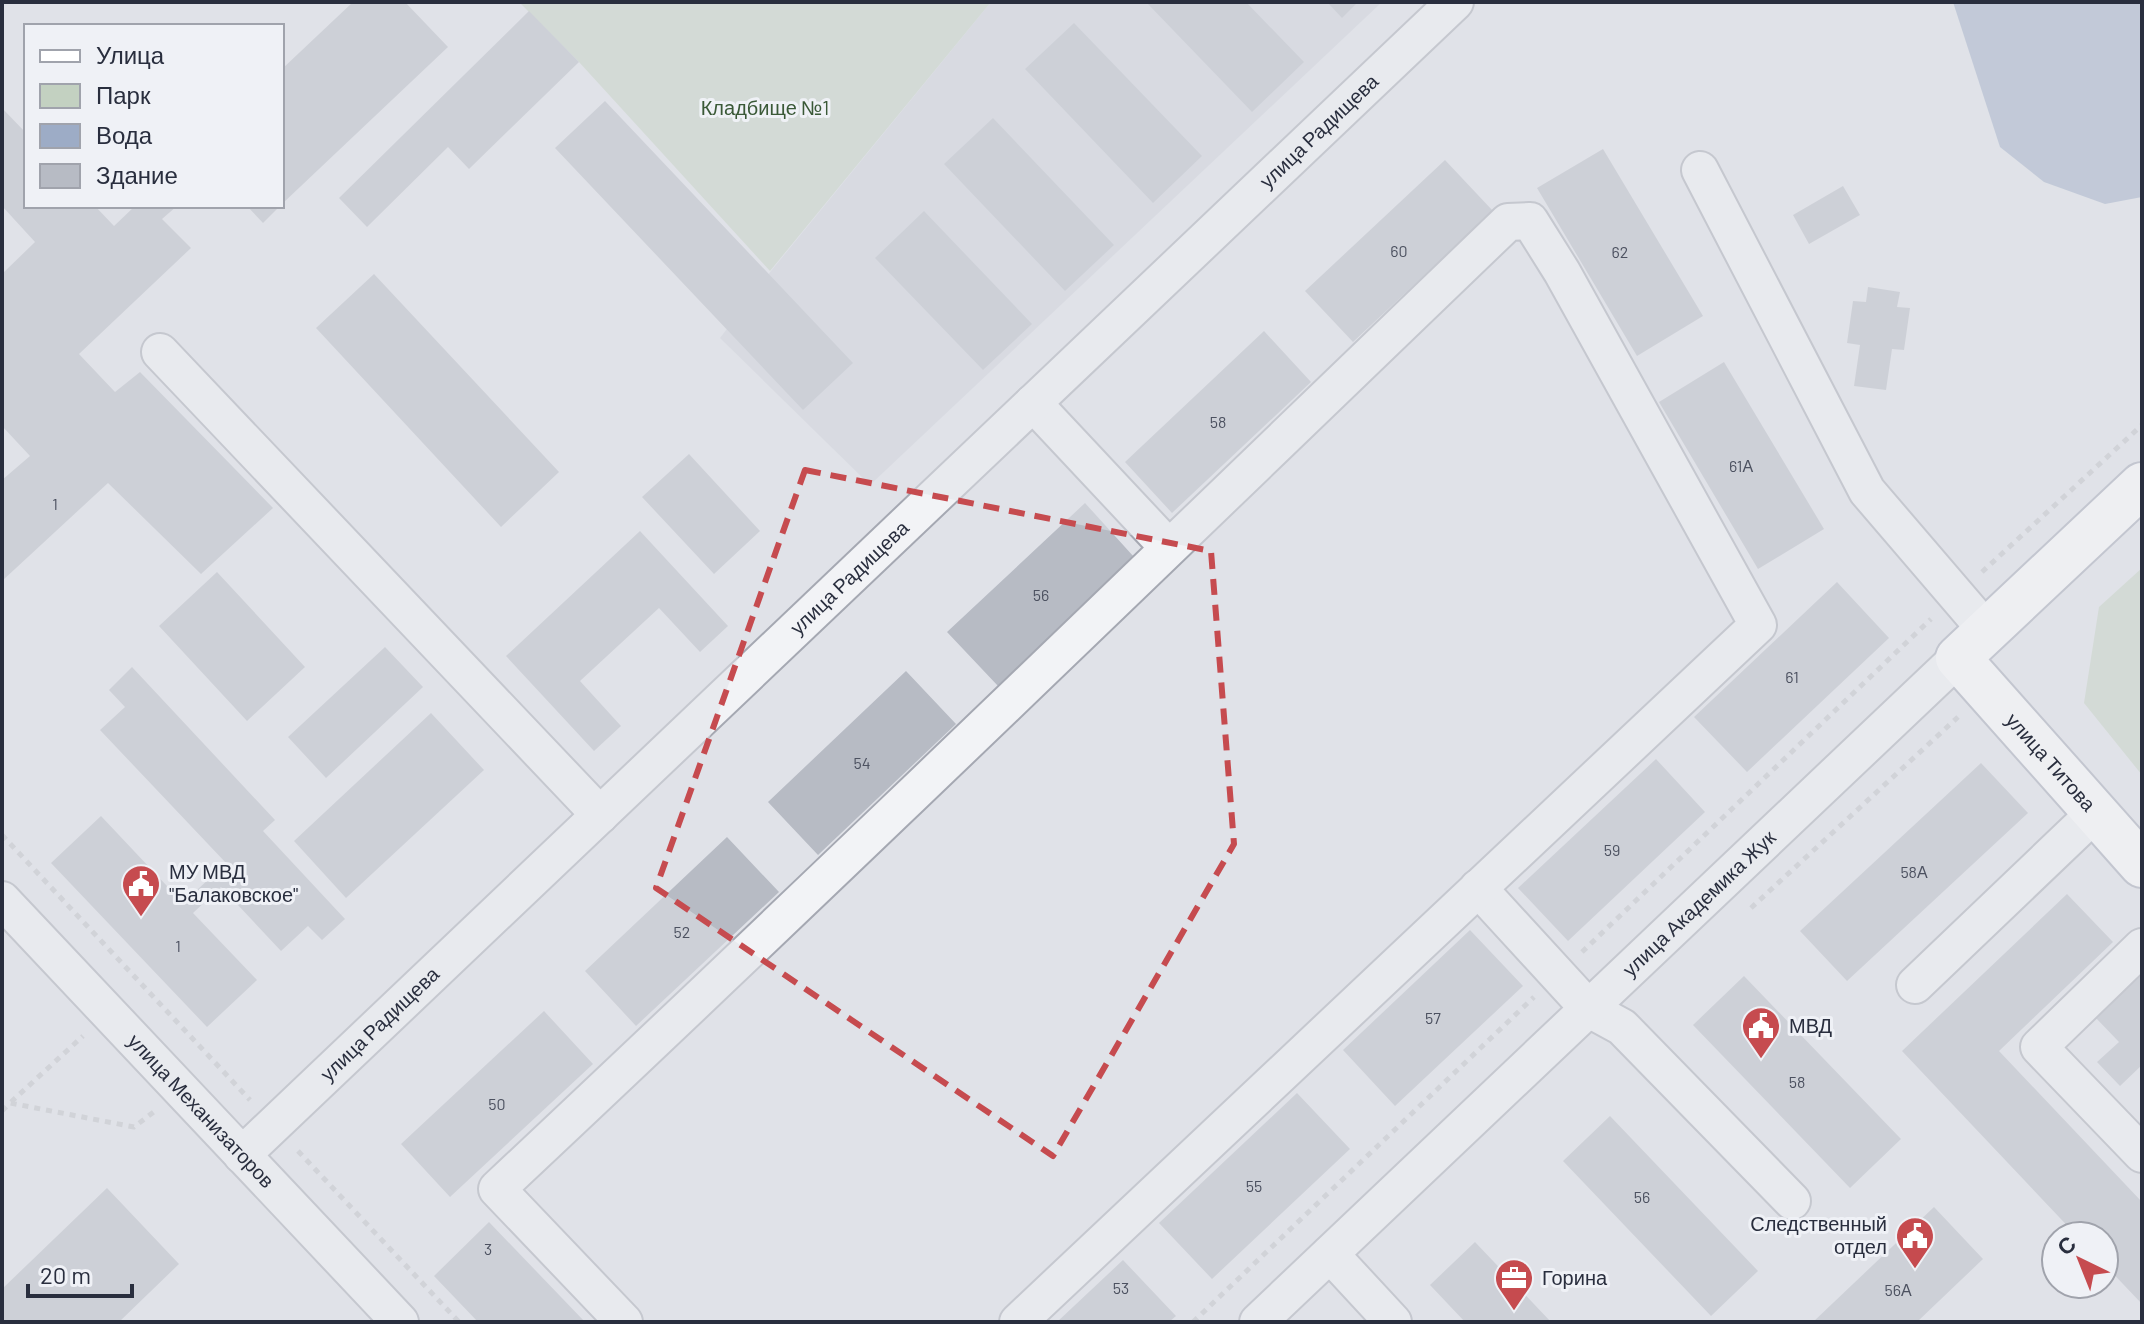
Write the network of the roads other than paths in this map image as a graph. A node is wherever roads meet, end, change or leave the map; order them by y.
1 (1455, 2) edge
2 (1700, 170) dead end
3 (160, 352) dead end
4 (1033, 403) junction
5 (2142, 485) edge
6 (1168, 547) junction
7 (1973, 644) junction
8 (2094, 814) junction
9 (600, 815) junction
10 (2142, 865) edge
11 (1478, 888) junction
12 (2, 900) edge
13 (2142, 947) edge
14 (1915, 985) dead end
15 (1589, 1009) junction
16 (2142, 1154) edge
17 (242, 1155) junction
18 (1792, 1201) dead end
19 (1330, 1254) junction
20 (395, 1320) edge
21 (624, 1322) edge
22 (1018, 1322) edge
23 (1258, 1322) edge
24 (1393, 1322) edge

1 - 4 street, улица Радищева
2 - 7 street
3 - 9 street
4 - 6 street
4 - 9 street, улица Радищева
5 - 7 main road, улица Академика Жук
6 - 11 street
6 - 21 street
7 - 8 main road, улица Титова
7 - 15 street, улица Академика Жук
8 - 10 main road, улица Титова
8 - 14 street
9 - 17 street, улица Радищева
11 - 15 street
11 - 22 street
12 - 17 street, улица Механизаторов
13 - 16 street
15 - 18 street
15 - 19 street, улица Академика Жук
17 - 20 street, улица Механизаторов
19 - 23 street, улица Академика Жук
19 - 24 street

